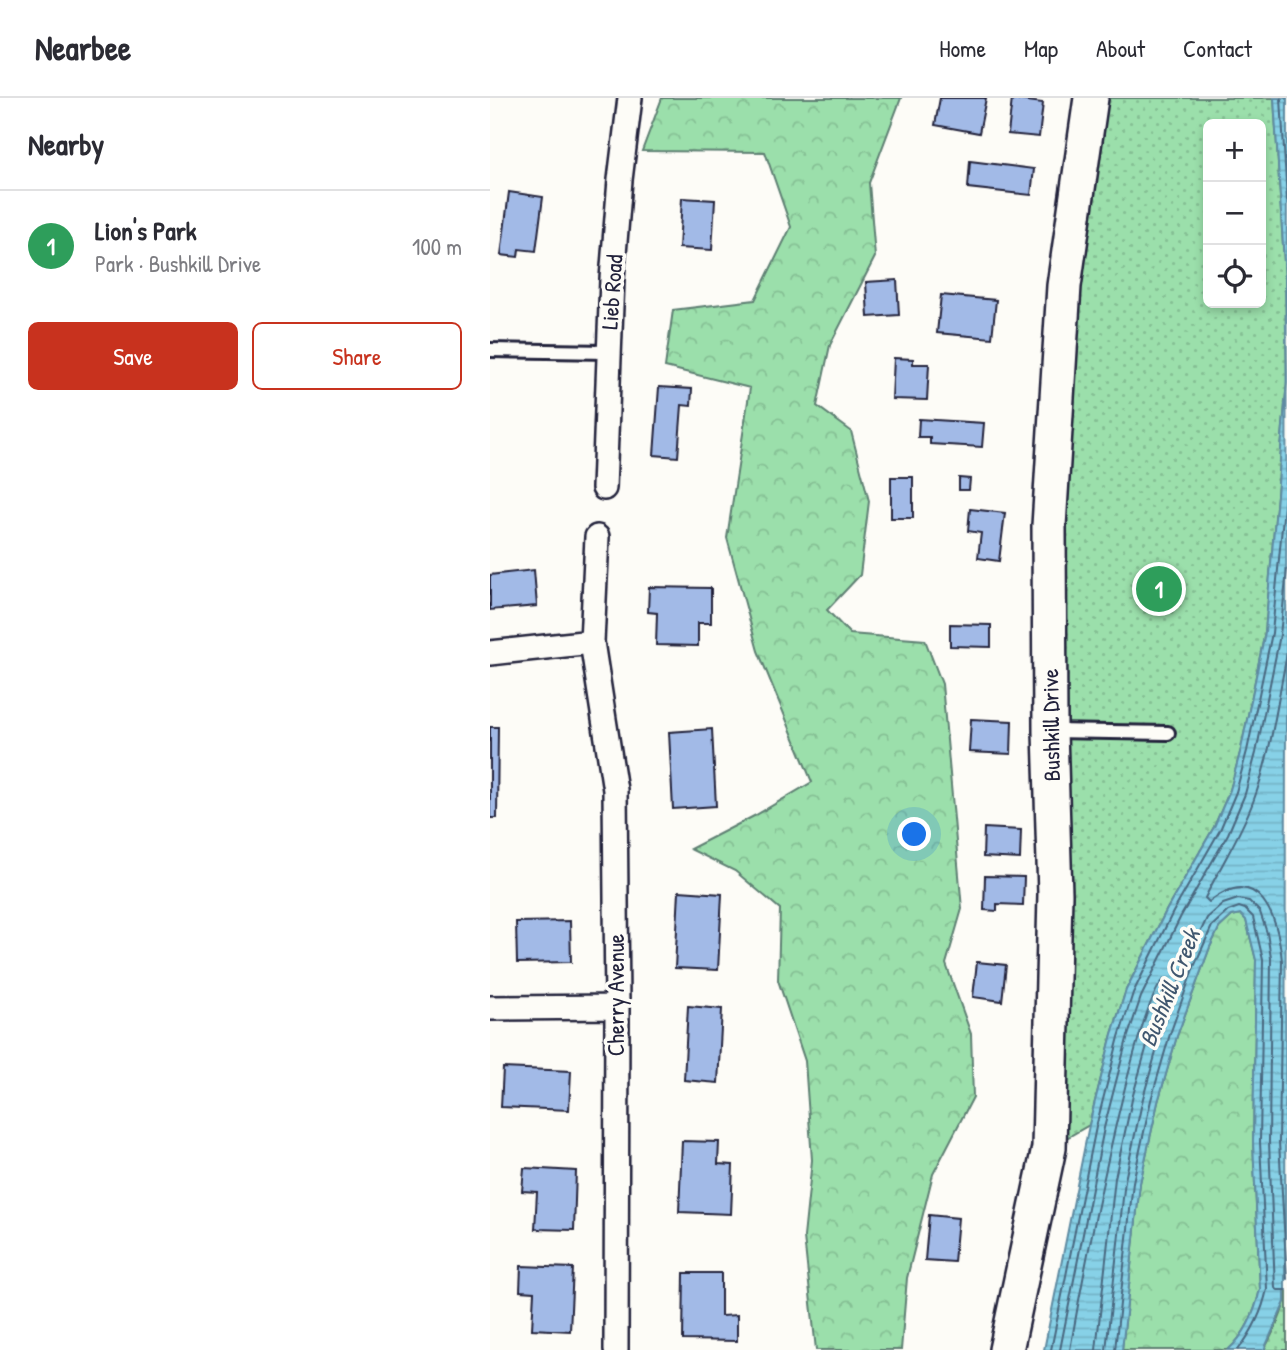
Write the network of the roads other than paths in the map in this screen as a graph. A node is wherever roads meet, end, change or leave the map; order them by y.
1 (630, 98) edge
2 (1091, 98) edge
3 (490, 350) edge
4 (608, 352) junction
5 (604, 488) dead end
6 (597, 537) dead end
7 (592, 642) junction
8 (490, 653) edge
9 (1050, 731) junction
10 (1168, 733) dead end
11 (617, 1007) junction
12 (490, 1008) edge
13 (616, 1350) edge
14 (1006, 1350) edge

1 - 4 street, Lieb Road
2 - 9 main road, Bushkill Drive
3 - 4 lane
4 - 5 street, Lieb Road
6 - 7 street
7 - 8 street
7 - 11 street, Cherry Avenue
9 - 10 lane
9 - 14 main road, Bushkill Drive
11 - 12 street
11 - 13 street, Cherry Avenue

